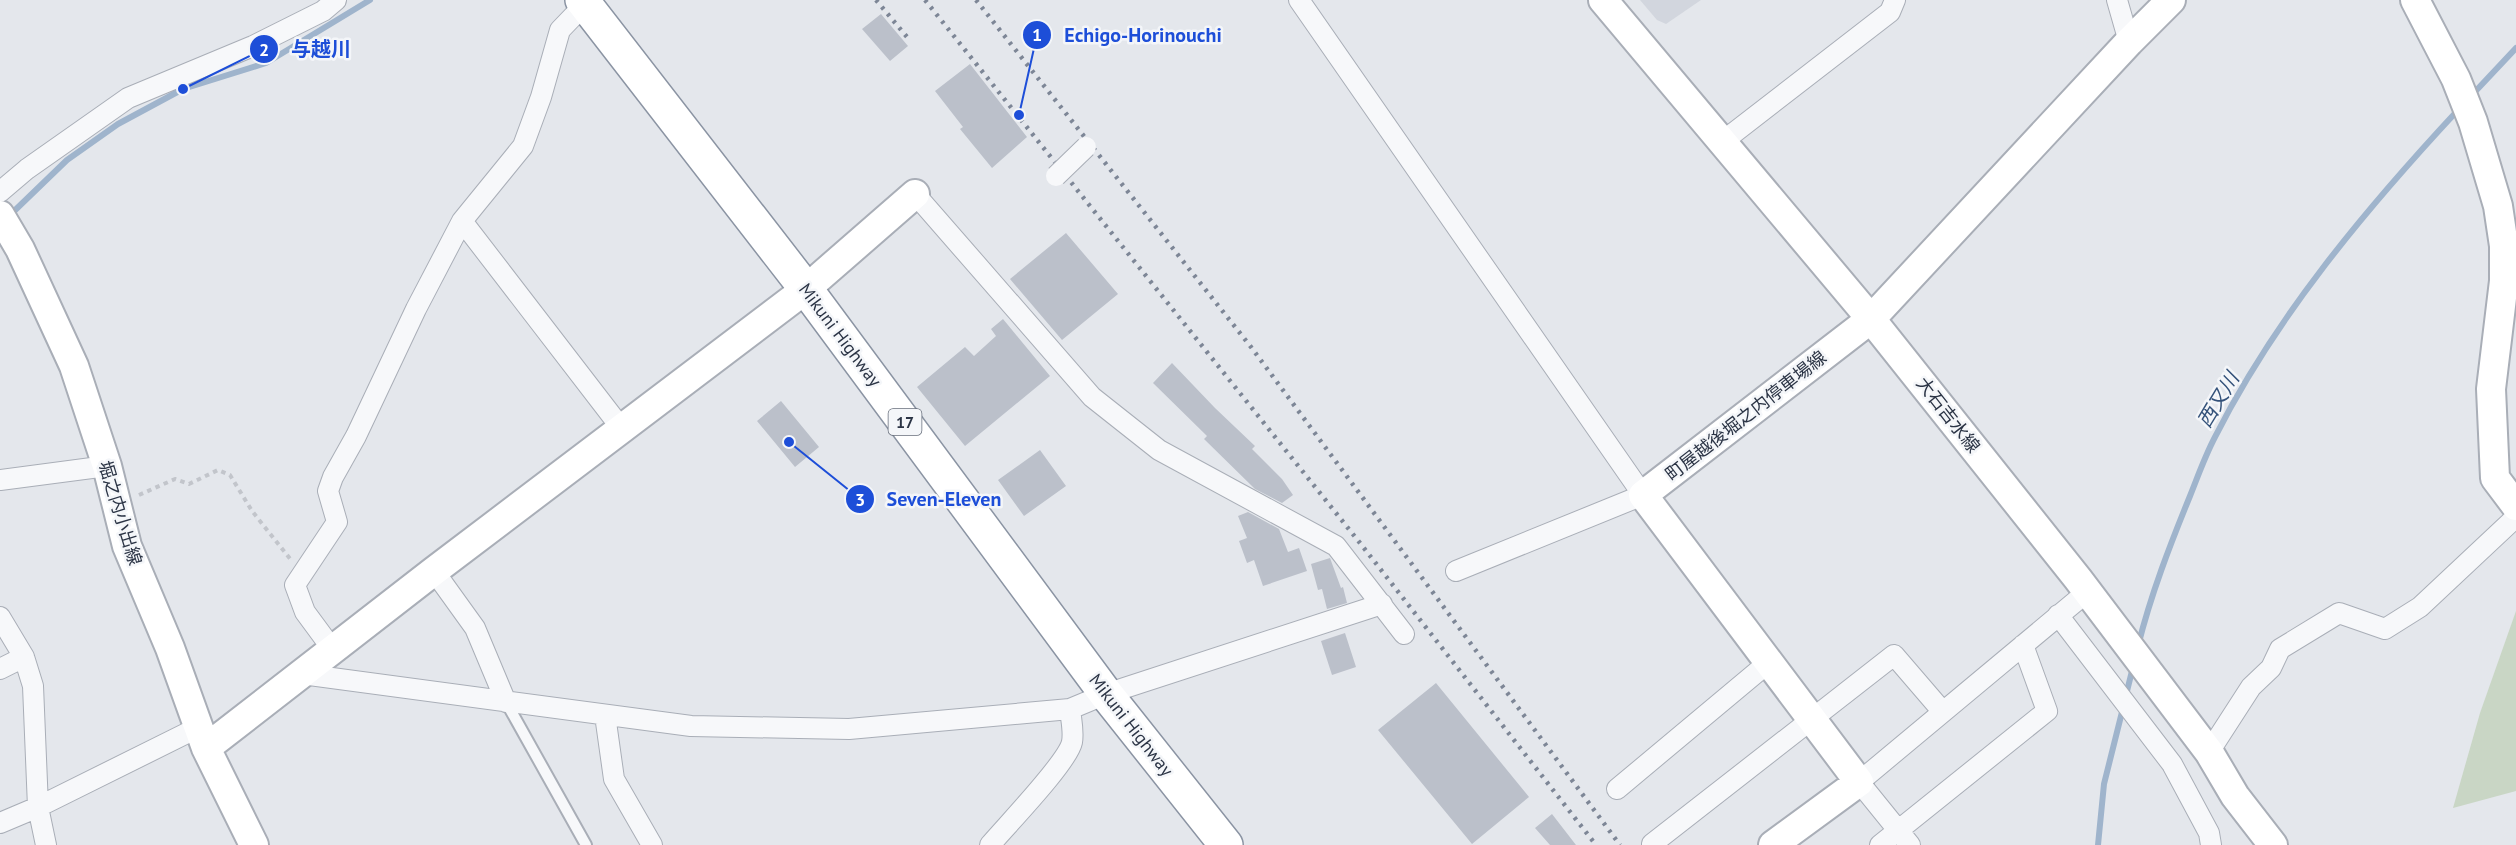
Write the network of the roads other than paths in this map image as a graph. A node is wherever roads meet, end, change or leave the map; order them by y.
1 (336, 0) edge
2 (1299, 0) edge
3 (1603, 0) edge
4 (1895, 0) edge
5 (2117, 0) edge
6 (2171, 0) edge
7 (2415, 0) edge
8 (584, 2) edge
9 (2129, 42) junction
10 (1722, 142) junction
11 (1086, 147) dead end
12 (1056, 176) dead end
13 (0, 192) edge
14 (915, 194) joint
15 (462, 221) junction
16 (6, 234) edge
17 (806, 288) junction
18 (1871, 319) junction
19 (622, 429) junction
20 (107, 466) junction
21 (0, 480) edge
22 (1643, 495) junction
23 (2516, 506) edge
24 (2516, 517) edge
25 (434, 571) junction
26 (1456, 571) dead end
27 (2087, 592) junction
28 (1382, 604) junction
29 (2058, 615) junction
30 (0, 617) edge
31 (1404, 634) dead end
32 (2023, 645) junction
33 (333, 650) junction
34 (24, 657) junction
35 (1769, 662) junction
36 (0, 669) edge
37 (302, 674) junction
38 (1106, 694) junction
39 (506, 702) junction
40 (1070, 709) junction
41 (1943, 712) junction
42 (605, 715) junction
43 (1813, 721) junction
44 (202, 738) junction
45 (2209, 752) junction
46 (1859, 782) junction
47 (1617, 789) dead end
48 (38, 807) junction
49 (0, 824) edge
50 (1904, 838) edge
51 (1652, 844) edge
52 (2270, 844) edge
53 (46, 845) edge
54 (254, 845) edge
55 (585, 845) edge
56 (652, 845) edge
57 (990, 845) edge
58 (1226, 845) edge
59 (1773, 845) edge
60 (1880, 845) edge
61 (2211, 845) edge

1 - 13 street
2 - 22 street
3 - 10 main road, 大石吉水線
4 - 10 street
5 - 9 street
6 - 9 main road, 町屋越後堀之内停車場線
7 - 23 main road
8 - 15 street
8 - 17 highway, Mikuni Highway / 17
9 - 18 main road, 町屋越後堀之内停車場線
10 - 18 main road, 大石吉水線
11 - 12 street, bridge
14 - 17 main road
14 - 28 street
15 - 19 street
15 - 33 street
16 - 20 main road, 堀之内小出線
17 - 19 main road
17 - 38 highway, Mikuni Highway / 17
18 - 22 main road, 町屋越後堀之内停車場線
18 - 27 main road, 大石吉水線
19 - 25 main road
20 - 21 street
20 - 44 main road, 堀之内小出線
22 - 26 street
22 - 35 main road
24 - 45 street
25 - 33 main road
25 - 39 street
27 - 29 street
27 - 45 main road, 大石吉水線
28 - 31 street
28 - 38 street
29 - 32 street
29 - 61 street
30 - 34 street
32 - 41 street
32 - 50 street
33 - 37 main road
34 - 36 street
34 - 48 street
35 - 43 main road
35 - 47 street
37 - 39 street
37 - 44 main road
38 - 40 street
38 - 58 highway, Mikuni Highway / 17
39 - 42 street
39 - 55 lane
40 - 42 street
40 - 57 street
41 - 43 street
41 - 46 street
42 - 56 street
43 - 46 main road
43 - 51 street
44 - 48 street
44 - 54 main road, 堀之内小出線
45 - 52 main road, 大石吉水線
46 - 50 street
46 - 59 main road
48 - 49 street
48 - 53 street
50 - 60 street

